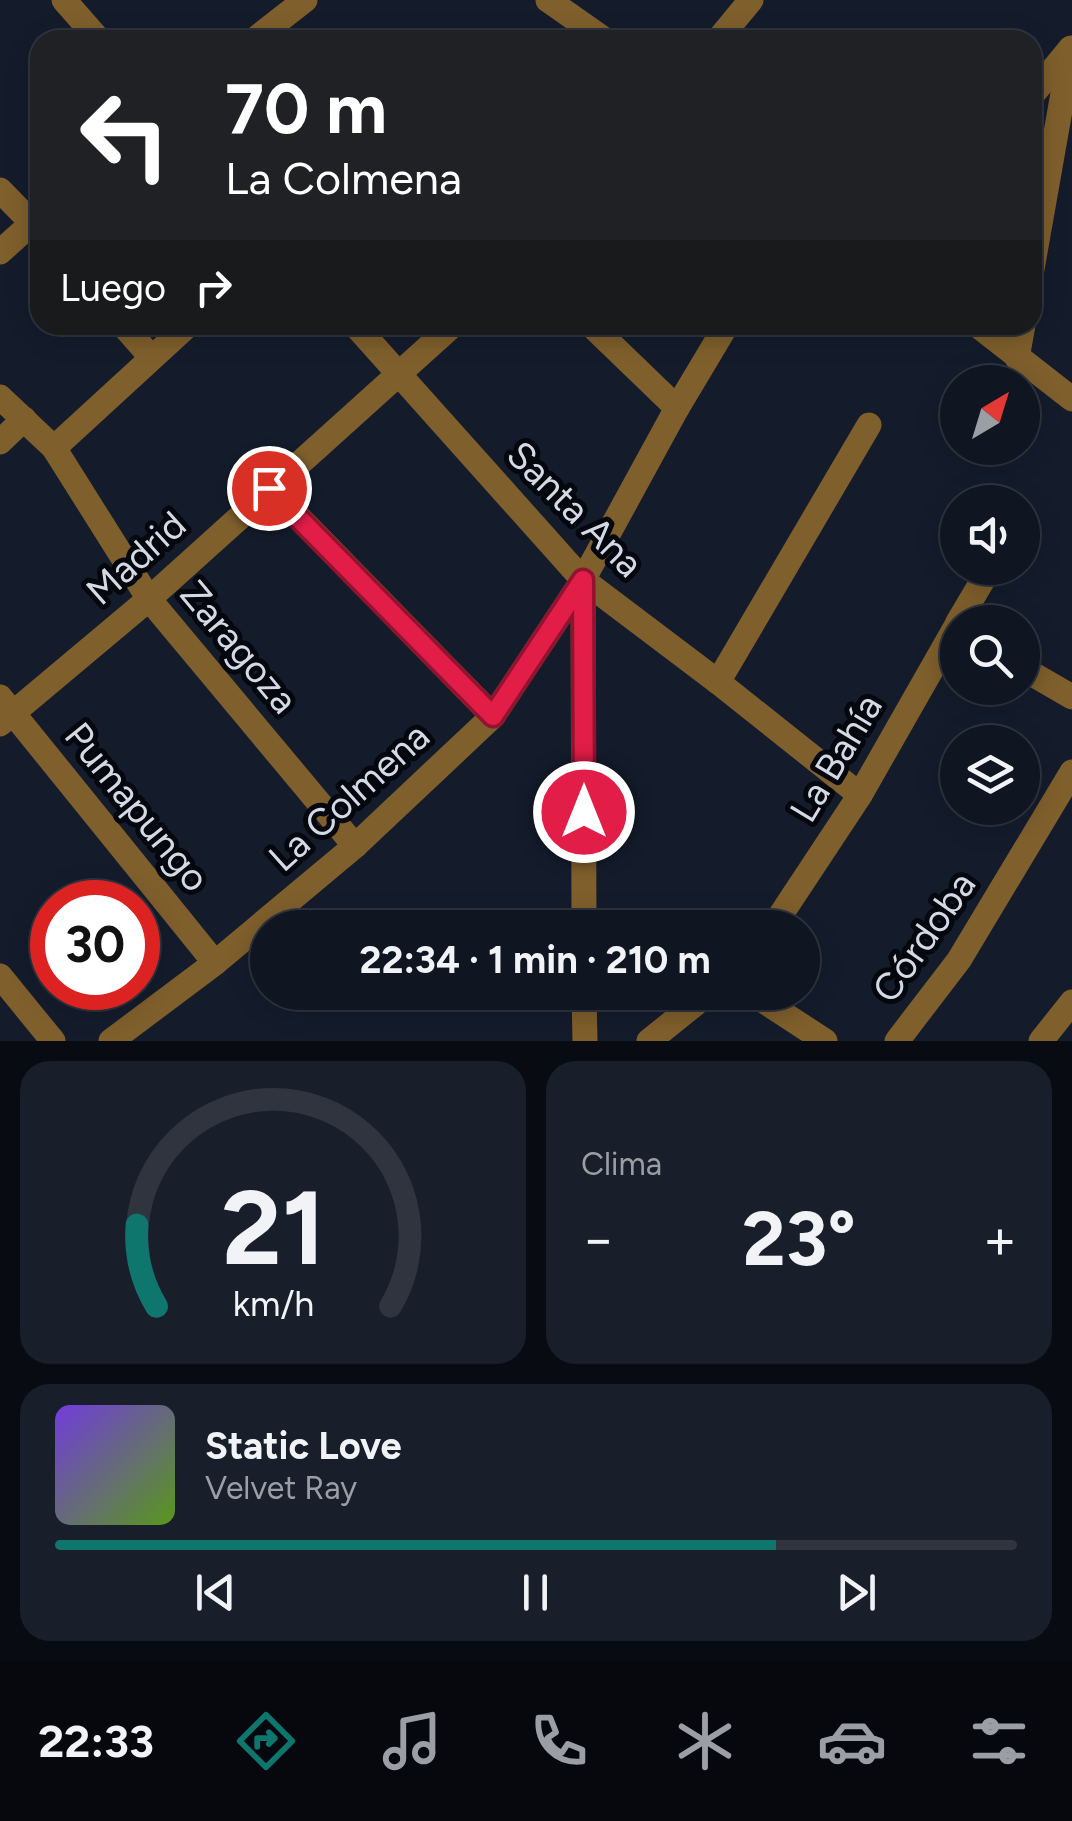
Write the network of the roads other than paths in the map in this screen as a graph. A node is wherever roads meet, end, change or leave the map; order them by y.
1 (64, 0) edge
2 (306, 0) edge
3 (548, 0) edge
4 (751, 0) edge
5 (90, 30) edge
6 (267, 30) edge
7 (592, 30) edge
8 (726, 30) edge
9 (1072, 47) edge
10 (1042, 84) edge
11 (0, 190) edge
12 (1042, 214) edge
13 (30, 216) edge
14 (30, 229) edge
15 (0, 252) edge
16 (132, 335) edge
17 (176, 335) edge
18 (363, 335) edge
19 (441, 335) edge
20 (601, 335) edge
21 (721, 335) edge
22 (990, 335) edge
23 (1021, 335) edge
24 (151, 357) junction
25 (1017, 358) junction
26 (396, 374) junction
27 (0, 398) edge
28 (1072, 400) edge
29 (677, 408) junction
30 (24, 419) junction
31 (869, 425) dead end
32 (0, 442) edge
33 (54, 448) junction
34 (269, 488) junction
35 (583, 580) junction
36 (149, 599) junction
37 (940, 656) edge
38 (1040, 678) edge
39 (718, 682) junction
40 (1072, 696) edge
41 (4, 711) edge
42 (493, 716) junction
43 (1072, 772) edge
44 (860, 795) junction
45 (355, 846) junction
46 (584, 910) edge
47 (784, 910) edge
48 (215, 963) junction
49 (0, 976) edge
50 (1072, 1002) edge
51 (584, 1010) edge
52 (688, 1010) edge
53 (778, 1010) edge
54 (54, 1041) edge
55 (111, 1041) edge
56 (584, 1041) edge
57 (649, 1041) edge
58 (826, 1041) edge
59 (898, 1041) edge
60 (1041, 1041) edge

1 - 5 street
2 - 6 street
3 - 7 street
4 - 8 street
9 - 10 street
9 - 12 street
11 - 13 street
14 - 15 street
16 - 24 street
17 - 24 street
18 - 26 street, Santa Ana
19 - 26 street, Madrid
20 - 29 street
21 - 29 street, La Colmena
22 - 25 street
23 - 25 street
24 - 33 street
25 - 28 street
26 - 34 street, Madrid
26 - 35 street, Santa Ana
27 - 30 street, Zaragoza
29 - 35 street, La Colmena
30 - 32 street
30 - 33 street, Zaragoza
31 - 39 street
33 - 36 street, Zaragoza
34 - 36 street, Madrid
34 - 42 street
35 - 39 street, Santa Ana
35 - 42 street, La Colmena
35 - 46 street
36 - 41 street, Madrid
36 - 45 street, Zaragoza
37 - 44 street, La Bahía
38 - 40 street
39 - 44 street, Santa Ana
41 - 48 street, Pumapungo
42 - 45 street, La Colmena
43 - 59 street, Córdoba
44 - 47 street, La Bahía
45 - 48 street, La Colmena
48 - 55 street, La Colmena
49 - 54 street
50 - 60 street
51 - 56 street
52 - 57 street
53 - 58 street

